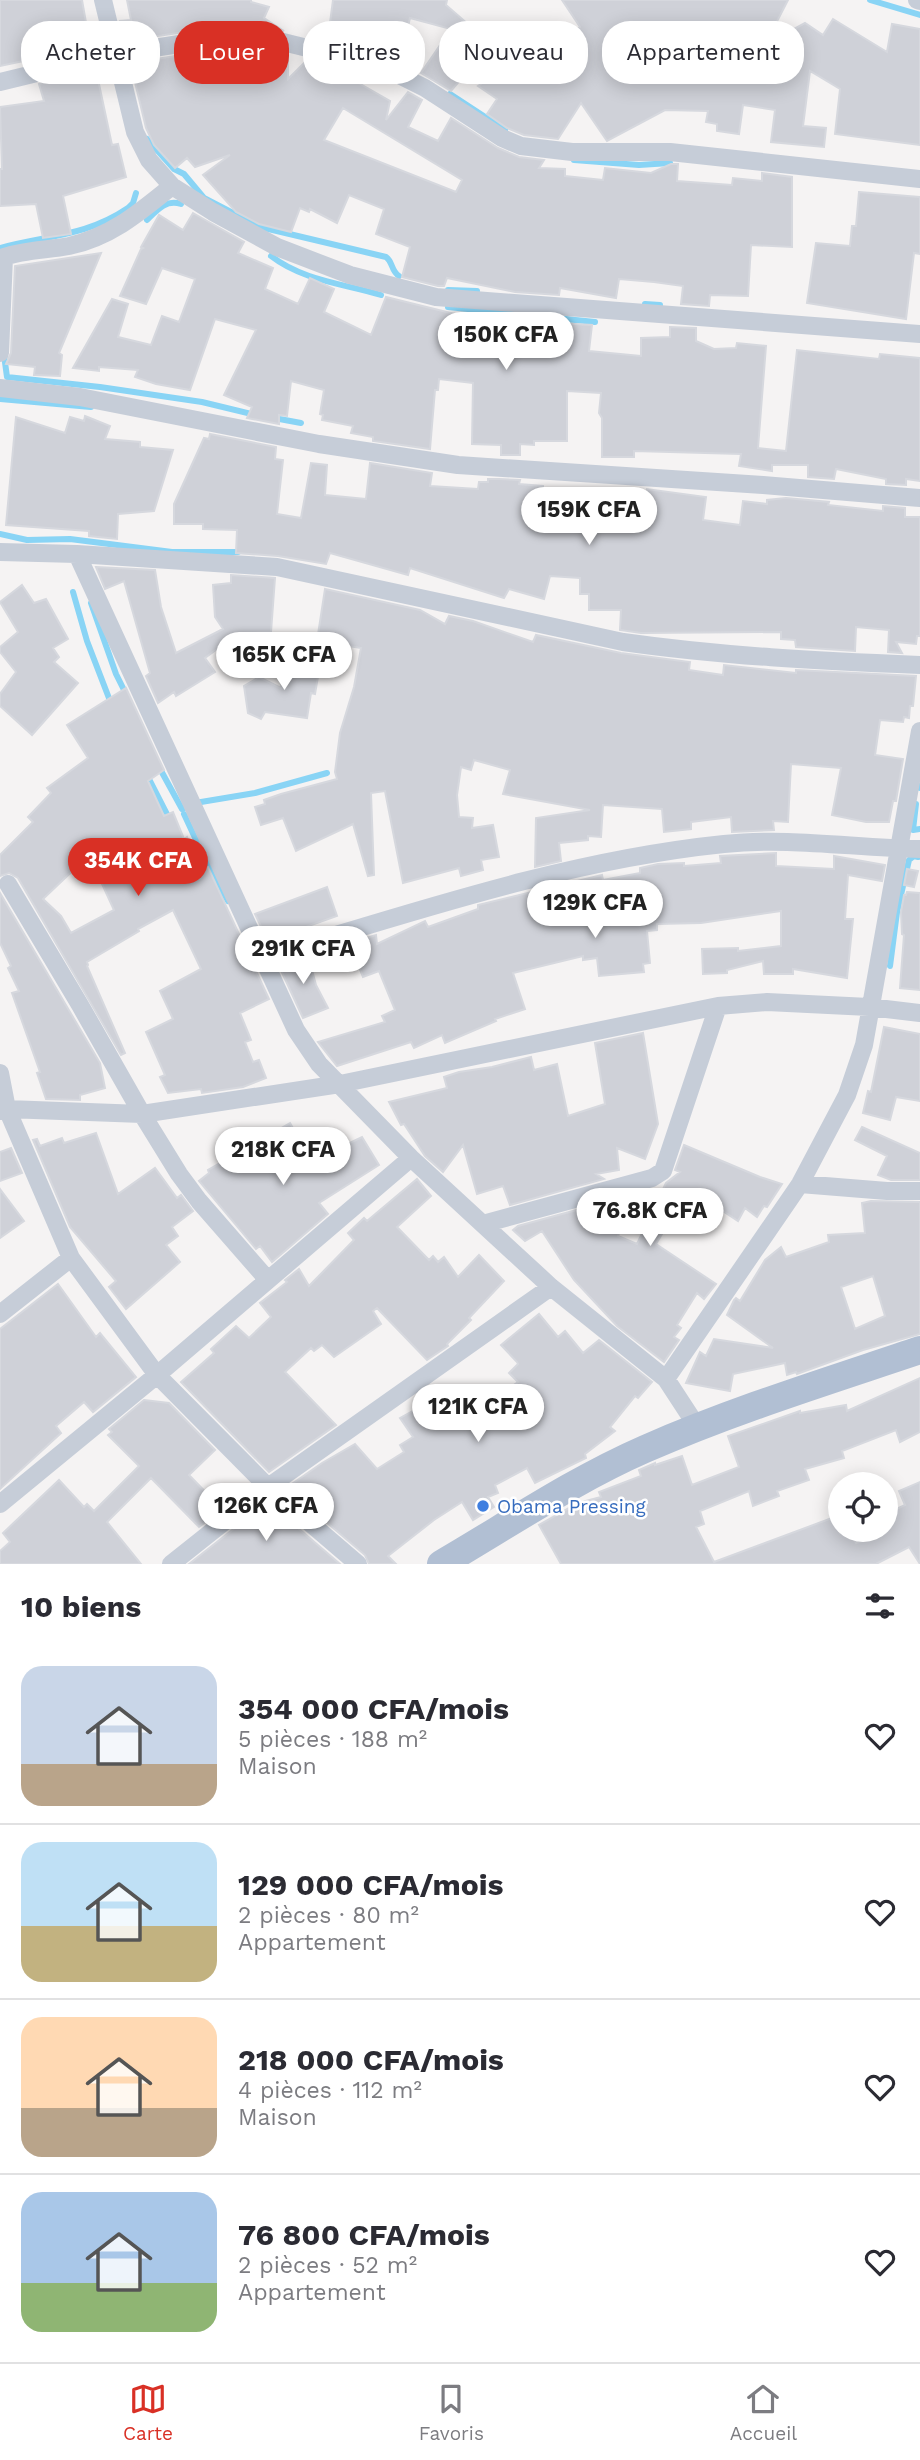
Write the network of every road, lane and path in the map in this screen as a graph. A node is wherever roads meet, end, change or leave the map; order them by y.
1 (103, 0) edge
2 (108, 21) edge
3 (160, 47) edge
4 (21, 77) edge
5 (0, 82) edge
6 (123, 84) edge
7 (920, 179) edge
8 (173, 186) junction
9 (920, 334) edge
10 (0, 353) edge
11 (0, 388) edge
12 (920, 499) edge
13 (0, 552) edge
14 (77, 554) junction
15 (920, 665) edge
16 (920, 731) edge
17 (898, 849) junction
18 (920, 849) edge
19 (8, 884) dead end
20 (263, 957) junction
21 (718, 1006) junction
22 (869, 1007) junction
23 (920, 1013) edge
24 (0, 1073) edge
25 (340, 1084) junction
26 (4, 1110) edge
27 (142, 1114) junction
28 (411, 1158) junction
29 (800, 1184) junction
30 (920, 1191) edge
31 (483, 1224) junction
32 (71, 1258) junction
33 (267, 1279) junction
34 (551, 1287) junction
35 (0, 1314) edge
36 (920, 1350) edge
37 (157, 1375) junction
38 (666, 1379) junction
39 (698, 1428) junction
40 (268, 1487) junction
41 (0, 1504) edge
42 (172, 1564) edge
43 (358, 1564) edge
44 (441, 1564) edge

1 - 2 street
3 - 7 street
4 - 5 street
6 - 8 street
8 - 9 street
8 - 10 street
11 - 12 street
13 - 14 street
14 - 15 street
14 - 20 street
16 - 17 street
17 - 18 street
17 - 20 street
17 - 22 street
19 - 27 street
20 - 25 street
21 - 22 street
21 - 25 street
21 - 31 street
22 - 23 street
22 - 29 street
24 - 26 street
25 - 27 street
25 - 28 street
26 - 27 street
26 - 32 street
27 - 33 street
28 - 31 street
28 - 33 street
29 - 30 street
29 - 38 street
31 - 34 street
32 - 35 street
32 - 37 street
33 - 37 street
34 - 38 street
34 - 40 street
36 - 39 main road
37 - 40 street
37 - 41 street
38 - 39 street
39 - 44 main road
40 - 42 street
40 - 43 street

